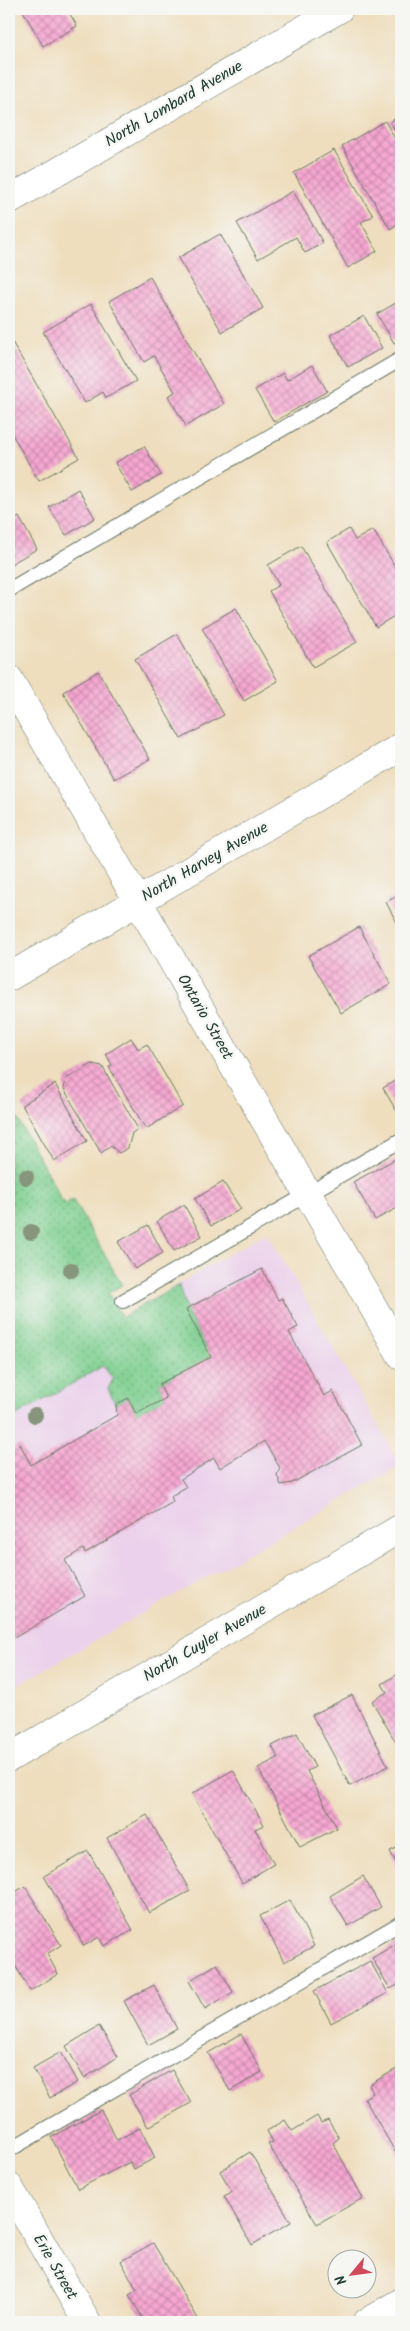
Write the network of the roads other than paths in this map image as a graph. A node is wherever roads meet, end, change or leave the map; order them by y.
1 (339, 9) edge
2 (9, 200) edge
3 (401, 359) edge
4 (9, 590) edge
5 (9, 679) edge
6 (401, 747) edge
7 (138, 901) junction
8 (9, 976) edge
9 (401, 1140) edge
10 (308, 1194) junction
11 (123, 1301) dead end
12 (401, 1355) edge
13 (401, 1528) edge
14 (9, 1758) edge
15 (401, 1923) edge
16 (9, 2150) edge
17 (9, 2186) edge
18 (401, 2302) edge
19 (87, 2322) edge
20 (367, 2322) edge

1 - 2 street, North Lombard Avenue
3 - 4 lane
5 - 7 street, Ontario Street
6 - 7 street, North Harvey Avenue
7 - 8 street, North Harvey Avenue
7 - 10 street, Ontario Street
9 - 10 lane
10 - 11 lane
10 - 12 street, Ontario Street
13 - 14 street, North Cuyler Avenue
15 - 16 lane
17 - 19 street, Erie Street
18 - 20 street

